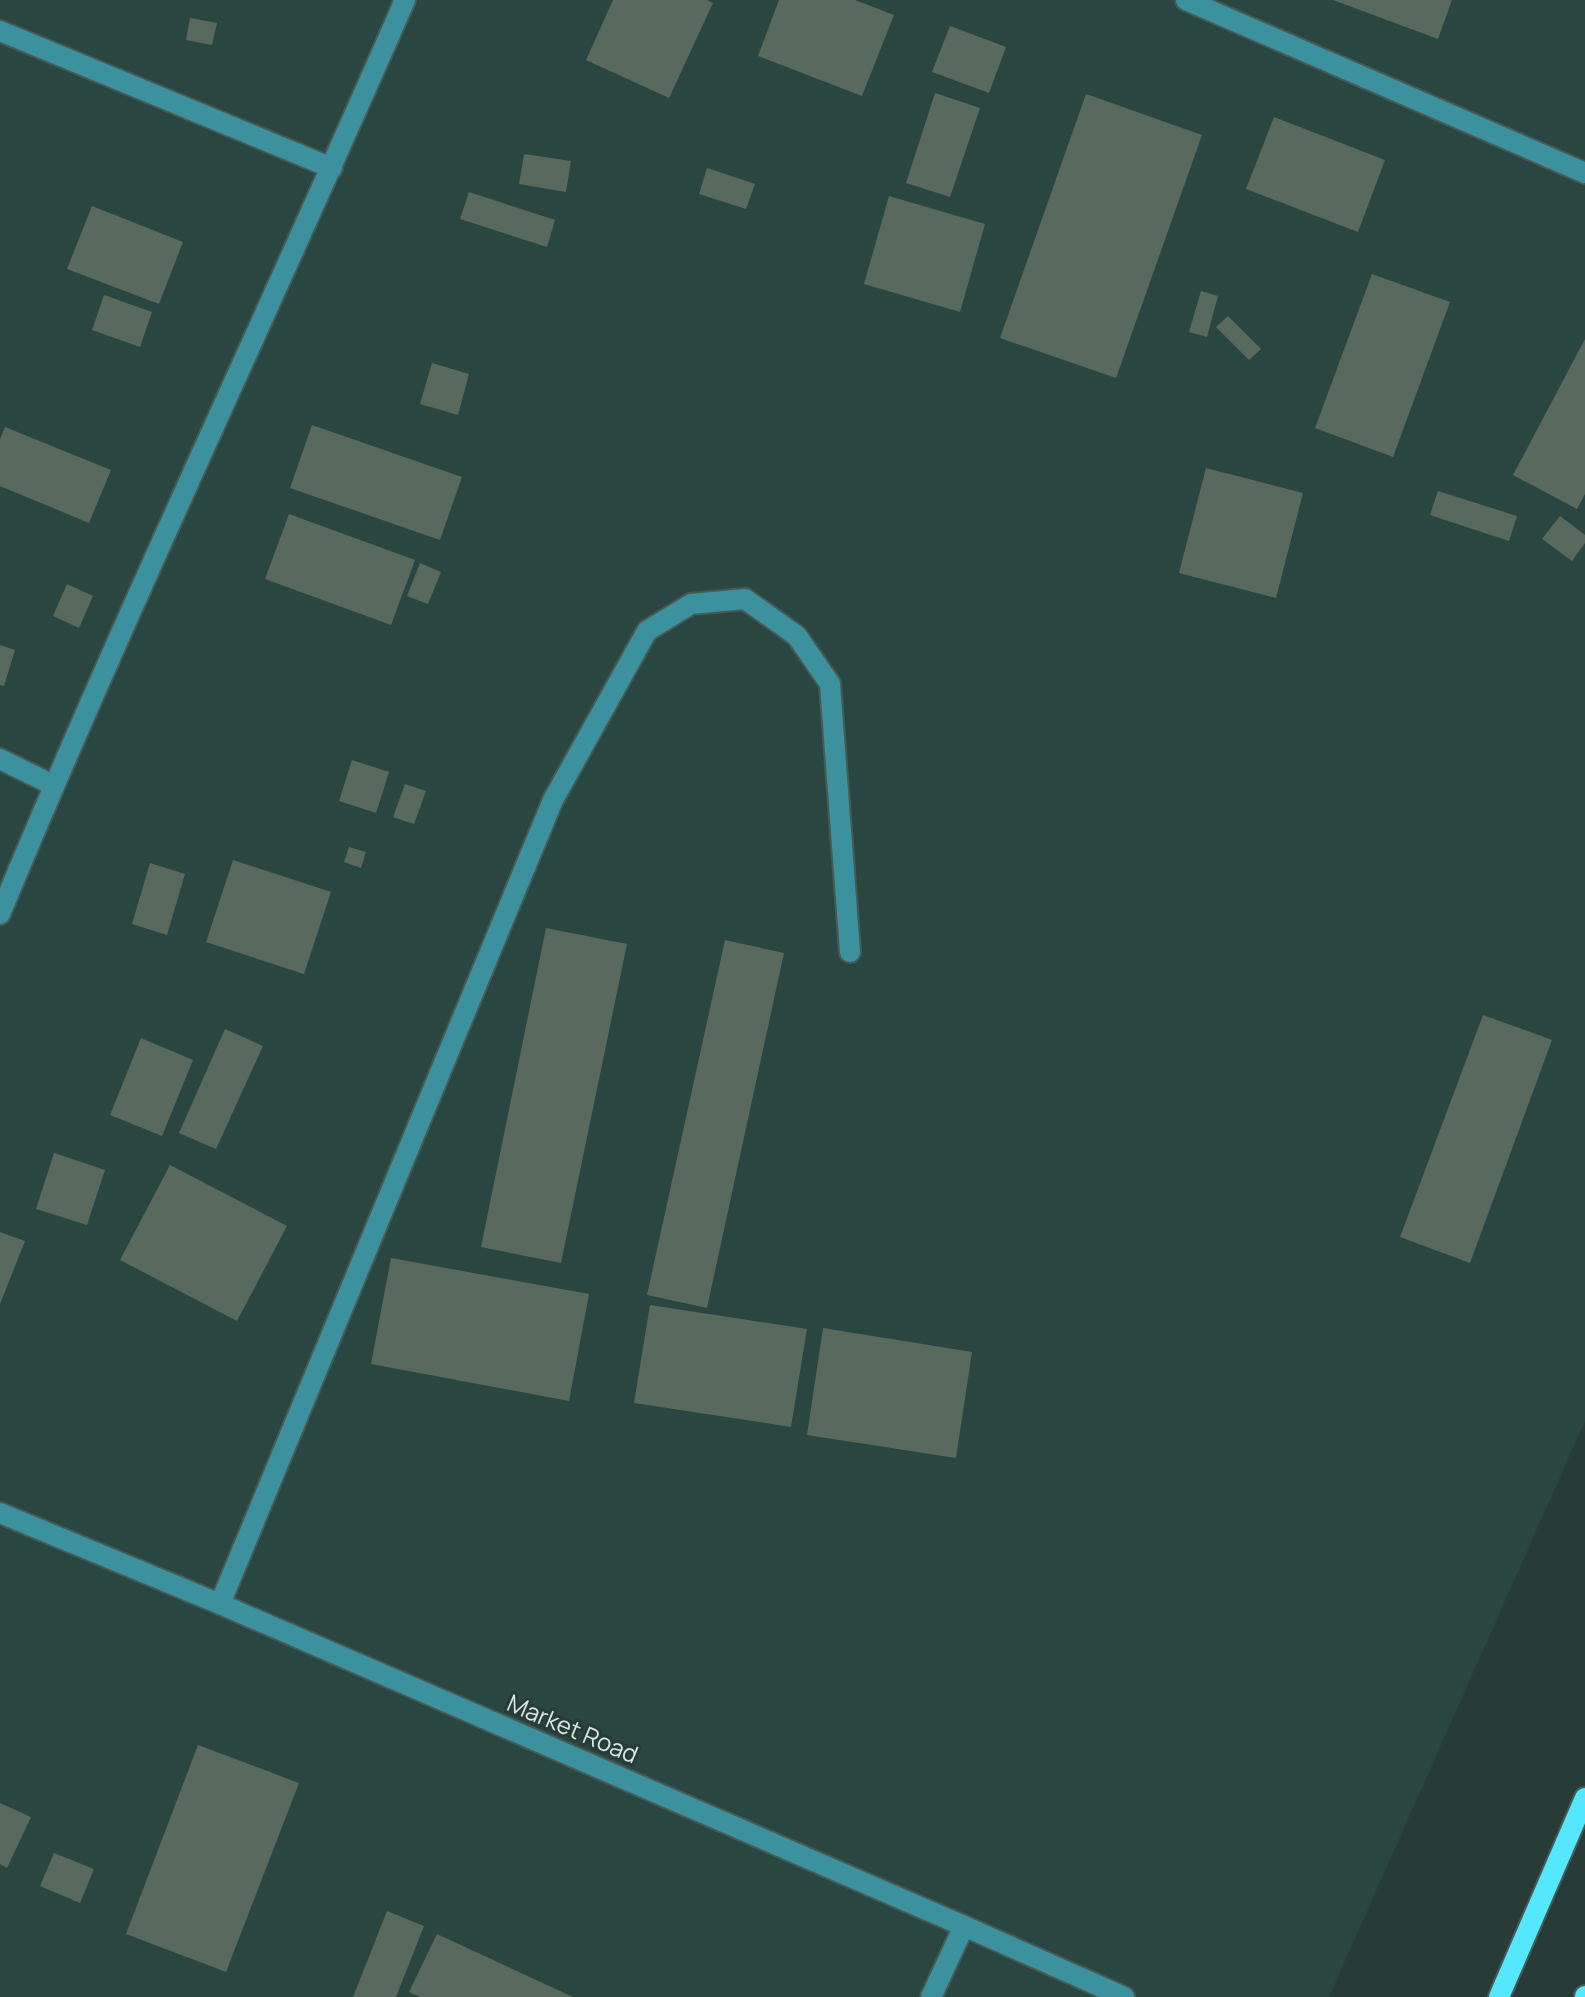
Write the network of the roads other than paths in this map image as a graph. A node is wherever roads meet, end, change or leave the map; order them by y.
1 (405, 0) edge
2 (1186, 0) edge
3 (0, 31) edge
4 (332, 168) junction
5 (1585, 173) edge
6 (0, 759) edge
7 (53, 785) junction
8 (0, 914) edge
9 (850, 952) dead end
10 (0, 1513) edge
11 (220, 1604) junction
12 (1585, 1798) edge
13 (964, 1926) junction
14 (931, 1997) edge
15 (1124, 1997) edge
16 (1499, 1997) edge

1 - 4 street
2 - 5 street
3 - 4 street
4 - 7 street
6 - 7 street
7 - 8 street
9 - 11 street
10 - 11 street, Market Road
11 - 13 street, Market Road
12 - 16 main road
13 - 14 street
13 - 15 street, Market Road

